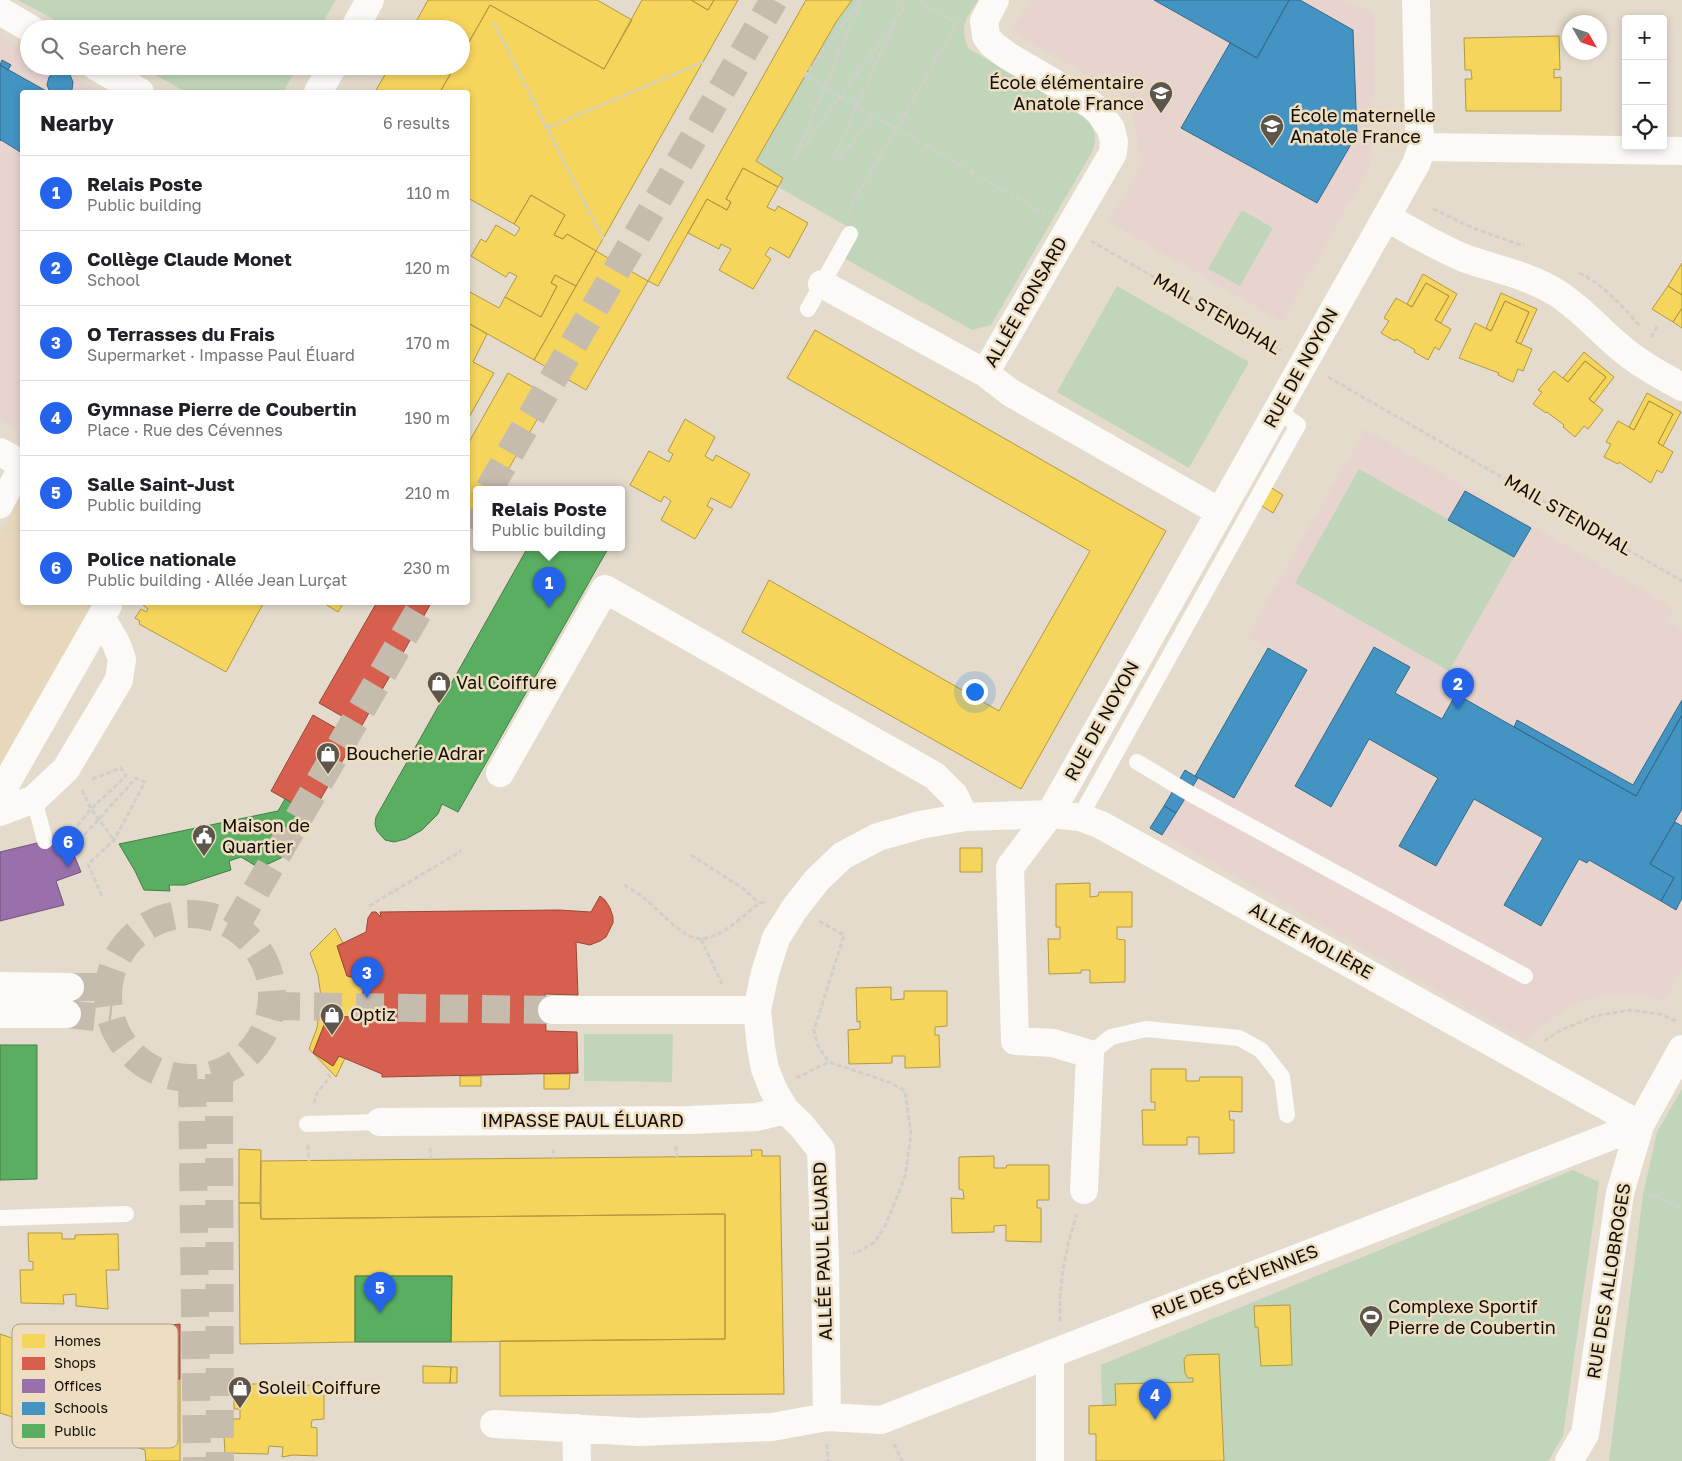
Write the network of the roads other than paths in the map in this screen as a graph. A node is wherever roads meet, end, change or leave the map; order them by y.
1 (370, 0) edge
2 (995, 0) edge
3 (1416, 0) edge
4 (0, 11) edge
5 (359, 20) edge
6 (20, 23) edge
7 (111, 75) edge
8 (328, 75) edge
9 (137, 90) edge
10 (319, 90) edge
11 (1422, 147) junction
12 (1682, 151) edge
13 (1386, 217) junction
14 (850, 234) road end
15 (822, 284) junction
16 (808, 309) dead end
17 (985, 373) junction
18 (1682, 387) edge
19 (1277, 410) junction
20 (0, 452) edge
21 (20, 464) edge
22 (20, 469) edge
23 (0, 506) edge
24 (1220, 512) junction
25 (105, 610) edge
26 (1137, 762) dead end
27 (500, 773) dead end
28 (0, 794) edge
29 (34, 799) junction
30 (0, 812) edge
31 (1050, 814) junction
32 (965, 817) junction
33 (1080, 817) junction
34 (45, 841) dead end
35 (1525, 976) dead end
36 (0, 986) edge
37 (70, 987) tunnel mouth
38 (552, 1010) tunnel mouth
39 (744, 1010) junction
40 (0, 1014) edge
41 (67, 1014) tunnel mouth
42 (1682, 1049) edge
43 (1090, 1054) junction
44 (779, 1099) junction
45 (1287, 1115) dead end
46 (380, 1122) joint
47 (307, 1124) dead end
48 (1640, 1125) junction
49 (1084, 1190) road end
50 (126, 1214) dead end
51 (0, 1218) edge
52 (1050, 1354) junction
53 (826, 1416) junction
54 (494, 1424) dead end
55 (576, 1428) junction
56 (576, 1461) edge
57 (1050, 1461) edge
58 (1569, 1461) edge

1 - 5 street
2 - 17 street, ALLÉE RONSARD
3 - 11 street
4 - 6 street
7 - 9 street
8 - 10 street
11 - 12 street
11 - 13 street, RUE DE NOYON
13 - 18 street
13 - 19 street, RUE DE NOYON
14 - 15 lane
15 - 16 lane
15 - 17 street
17 - 24 street, ALLÉE RONSARD
19 - 24 street, RUE DE NOYON
19 - 33 lane
20 - 21 street
22 - 23 street
24 - 31 street, RUE DE NOYON
25 - 28 street
25 - 29 street
26 - 35 lane
27 - 32 street
29 - 30 street
29 - 34 lane
31 - 32 street, ALLÉE MOLIÈRE
31 - 33 street, ALLÉE MOLIÈRE
31 - 43 street, RUE DE NOYON
32 - 39 street, ALLÉE PAUL ÉLUARD
33 - 48 street, ALLÉE MOLIÈRE
36 - 37 street
38 - 39 street
39 - 44 street, ALLÉE PAUL ÉLUARD
40 - 41 street
42 - 48 street, RUE DES ALLOBROGES
43 - 45 lane
43 - 49 street
44 - 46 street, IMPASSE PAUL ÉLUARD
44 - 53 street, ALLÉE PAUL ÉLUARD
46 - 47 lane
48 - 52 street, RUE DES CÉVENNES
48 - 58 street, RUE DES ALLOBROGES
50 - 51 lane
52 - 53 street, RUE DES CÉVENNES
52 - 57 street
53 - 55 street
54 - 55 street
55 - 56 street

